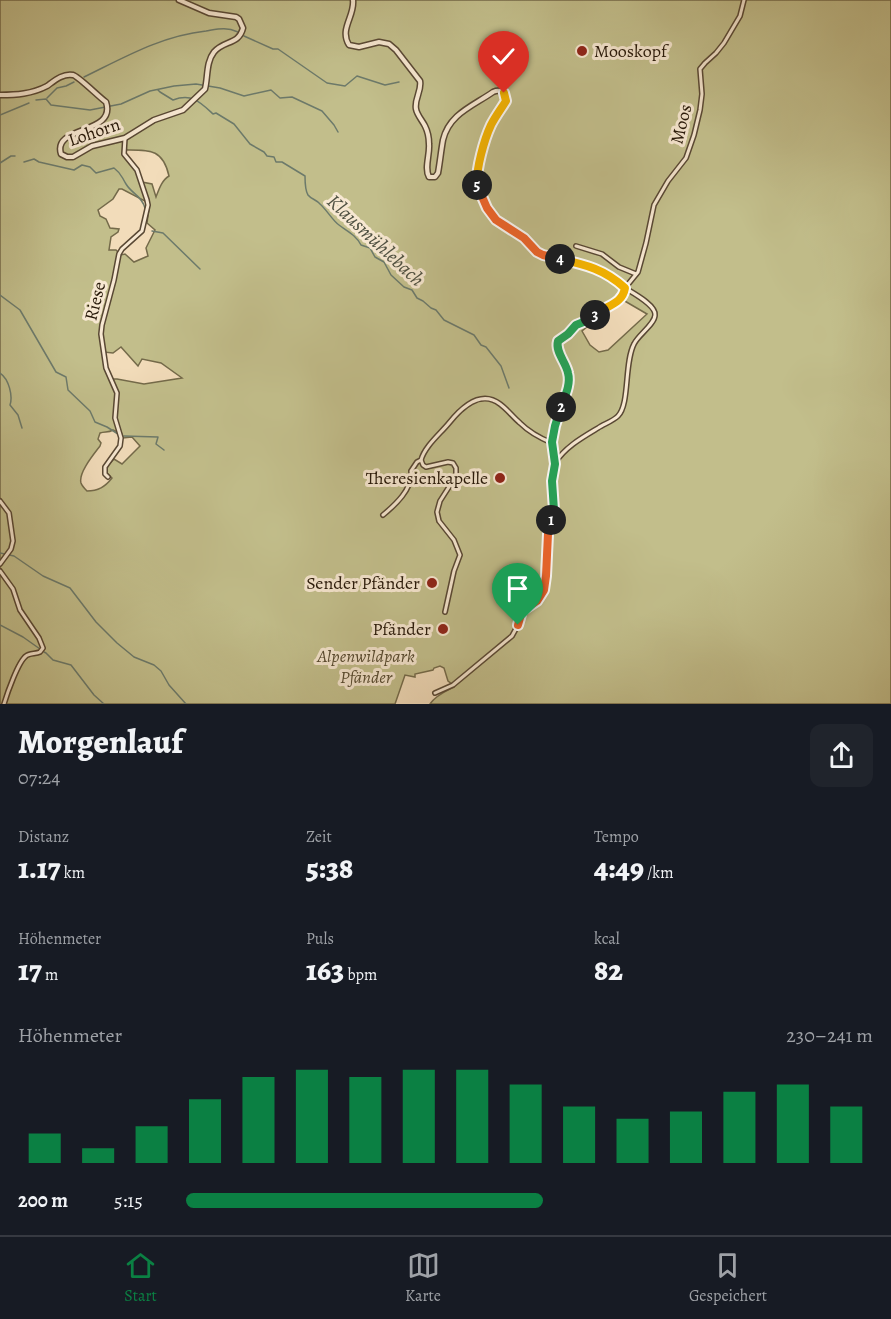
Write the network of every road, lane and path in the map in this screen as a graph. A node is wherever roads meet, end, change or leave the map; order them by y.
1 (179, 0) edge
2 (354, 0) edge
3 (744, 0) edge
4 (0, 95) edge
5 (124, 138) junction
6 (576, 246) dead end
7 (636, 274) junction
8 (625, 288) junction
9 (552, 442) junction
10 (421, 460) junction
11 (555, 464) junction
12 (108, 477) dead end
13 (0, 501) edge
14 (383, 515) dead end
15 (0, 564) edge
16 (0, 572) edge
17 (446, 612) dead end
18 (435, 693) dead end
19 (4, 704) edge

1 - 5 street, Lohorn
2 - 8 street
3 - 7 street, Moos
4 - 5 street, Lohorn
5 - 12 street, Riese
6 - 7 street
7 - 8 street, Moos
8 - 9 street
8 - 11 street
9 - 10 street
9 - 11 street
10 - 14 street
10 - 17 street
11 - 18 street
13 - 15 street
16 - 19 street

